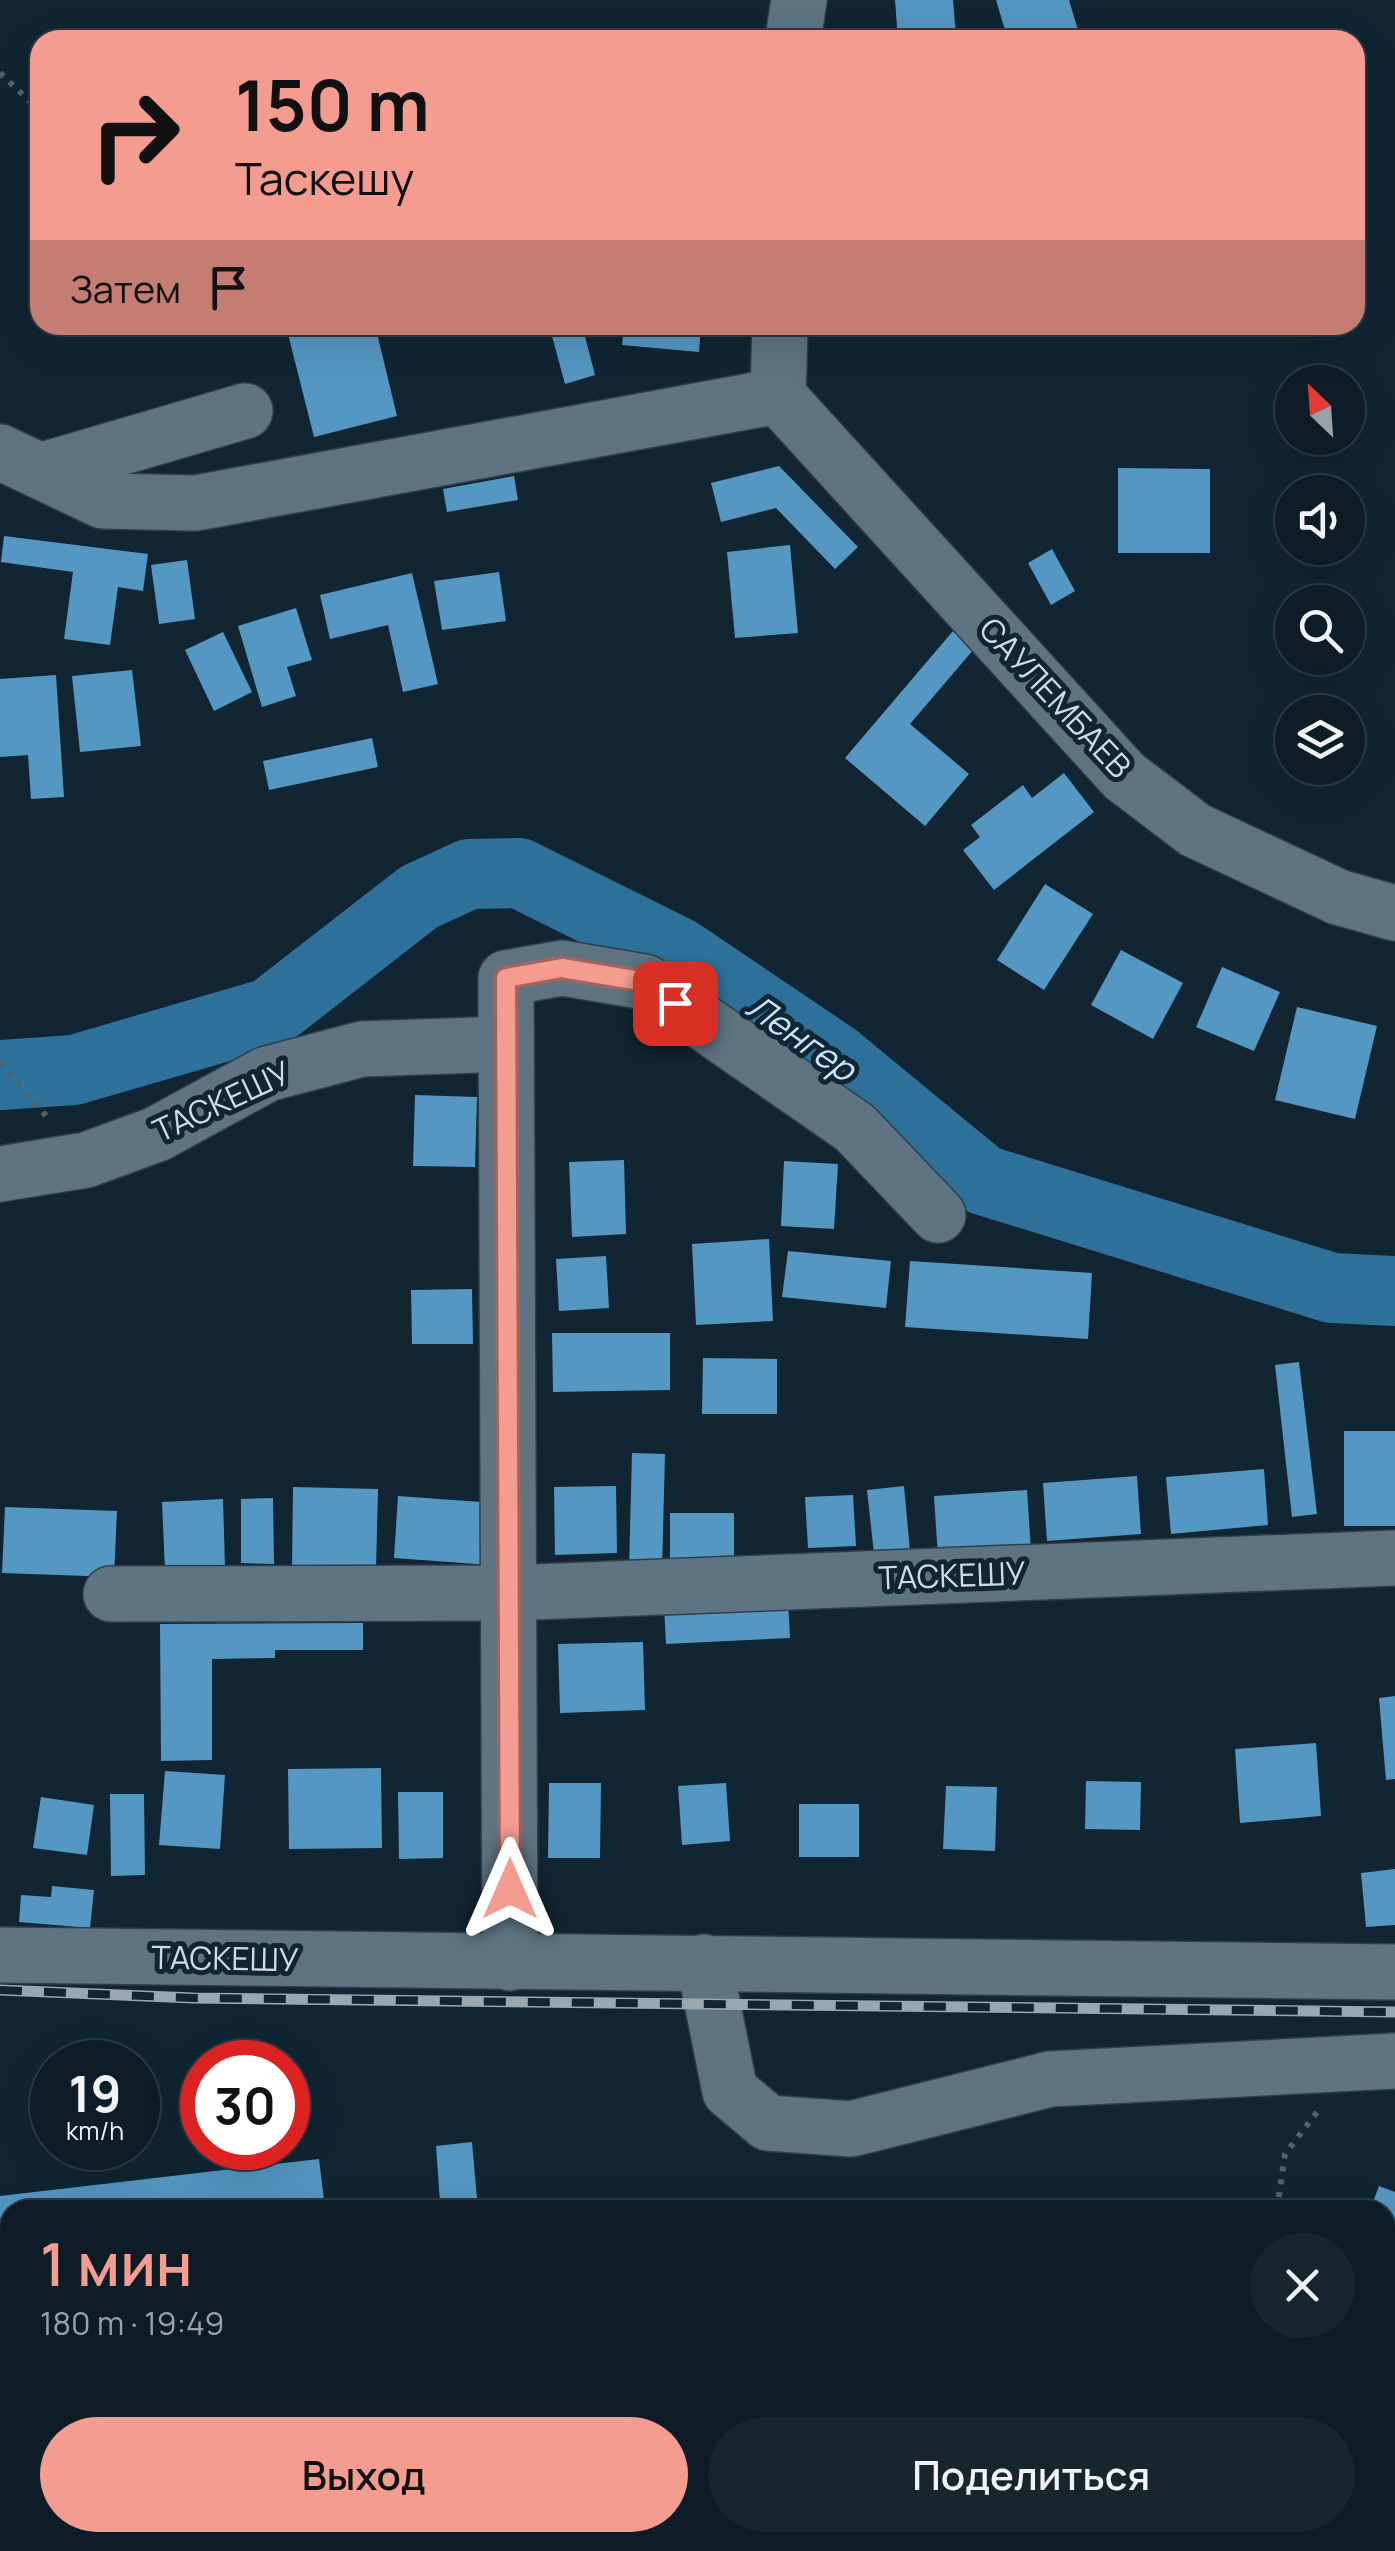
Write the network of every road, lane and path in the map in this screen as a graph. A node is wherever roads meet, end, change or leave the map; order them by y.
1 (798, 0) edge
2 (795, 30) edge
3 (0, 74) edge
4 (30, 102) edge
5 (780, 335) edge
6 (778, 396) junction
7 (246, 411) dead end
8 (20, 462) edge
9 (1395, 913) edge
10 (506, 1044) junction
11 (0, 1063) edge
12 (86, 1160) junction
13 (0, 1174) edge
14 (938, 1216) dead end
15 (1395, 1558) edge
16 (508, 1593) junction
17 (111, 1594) dead end
18 (0, 1955) edge
19 (704, 1962) junction
20 (510, 1963) junction
21 (1395, 1972) edge
22 (1375, 2062) edge
23 (1278, 2200) edge

1 - 2 street
3 - 4 path
5 - 6 street
6 - 8 street
6 - 9 street, САУЛЕМБАЕВ
7 - 8 street
10 - 12 street, ТАСКЕШУ
10 - 14 street
10 - 16 street
11 - 12 path
12 - 13 street, ТАСКЕШУ
15 - 16 street, ТАСКЕШУ
16 - 17 street, ТАСКЕШУ
16 - 20 street
18 - 20 street, ТАСКЕШУ
19 - 20 street, ТАСКЕШУ
19 - 21 street, ТАСКЕШУ
19 - 22 street
22 - 23 path

